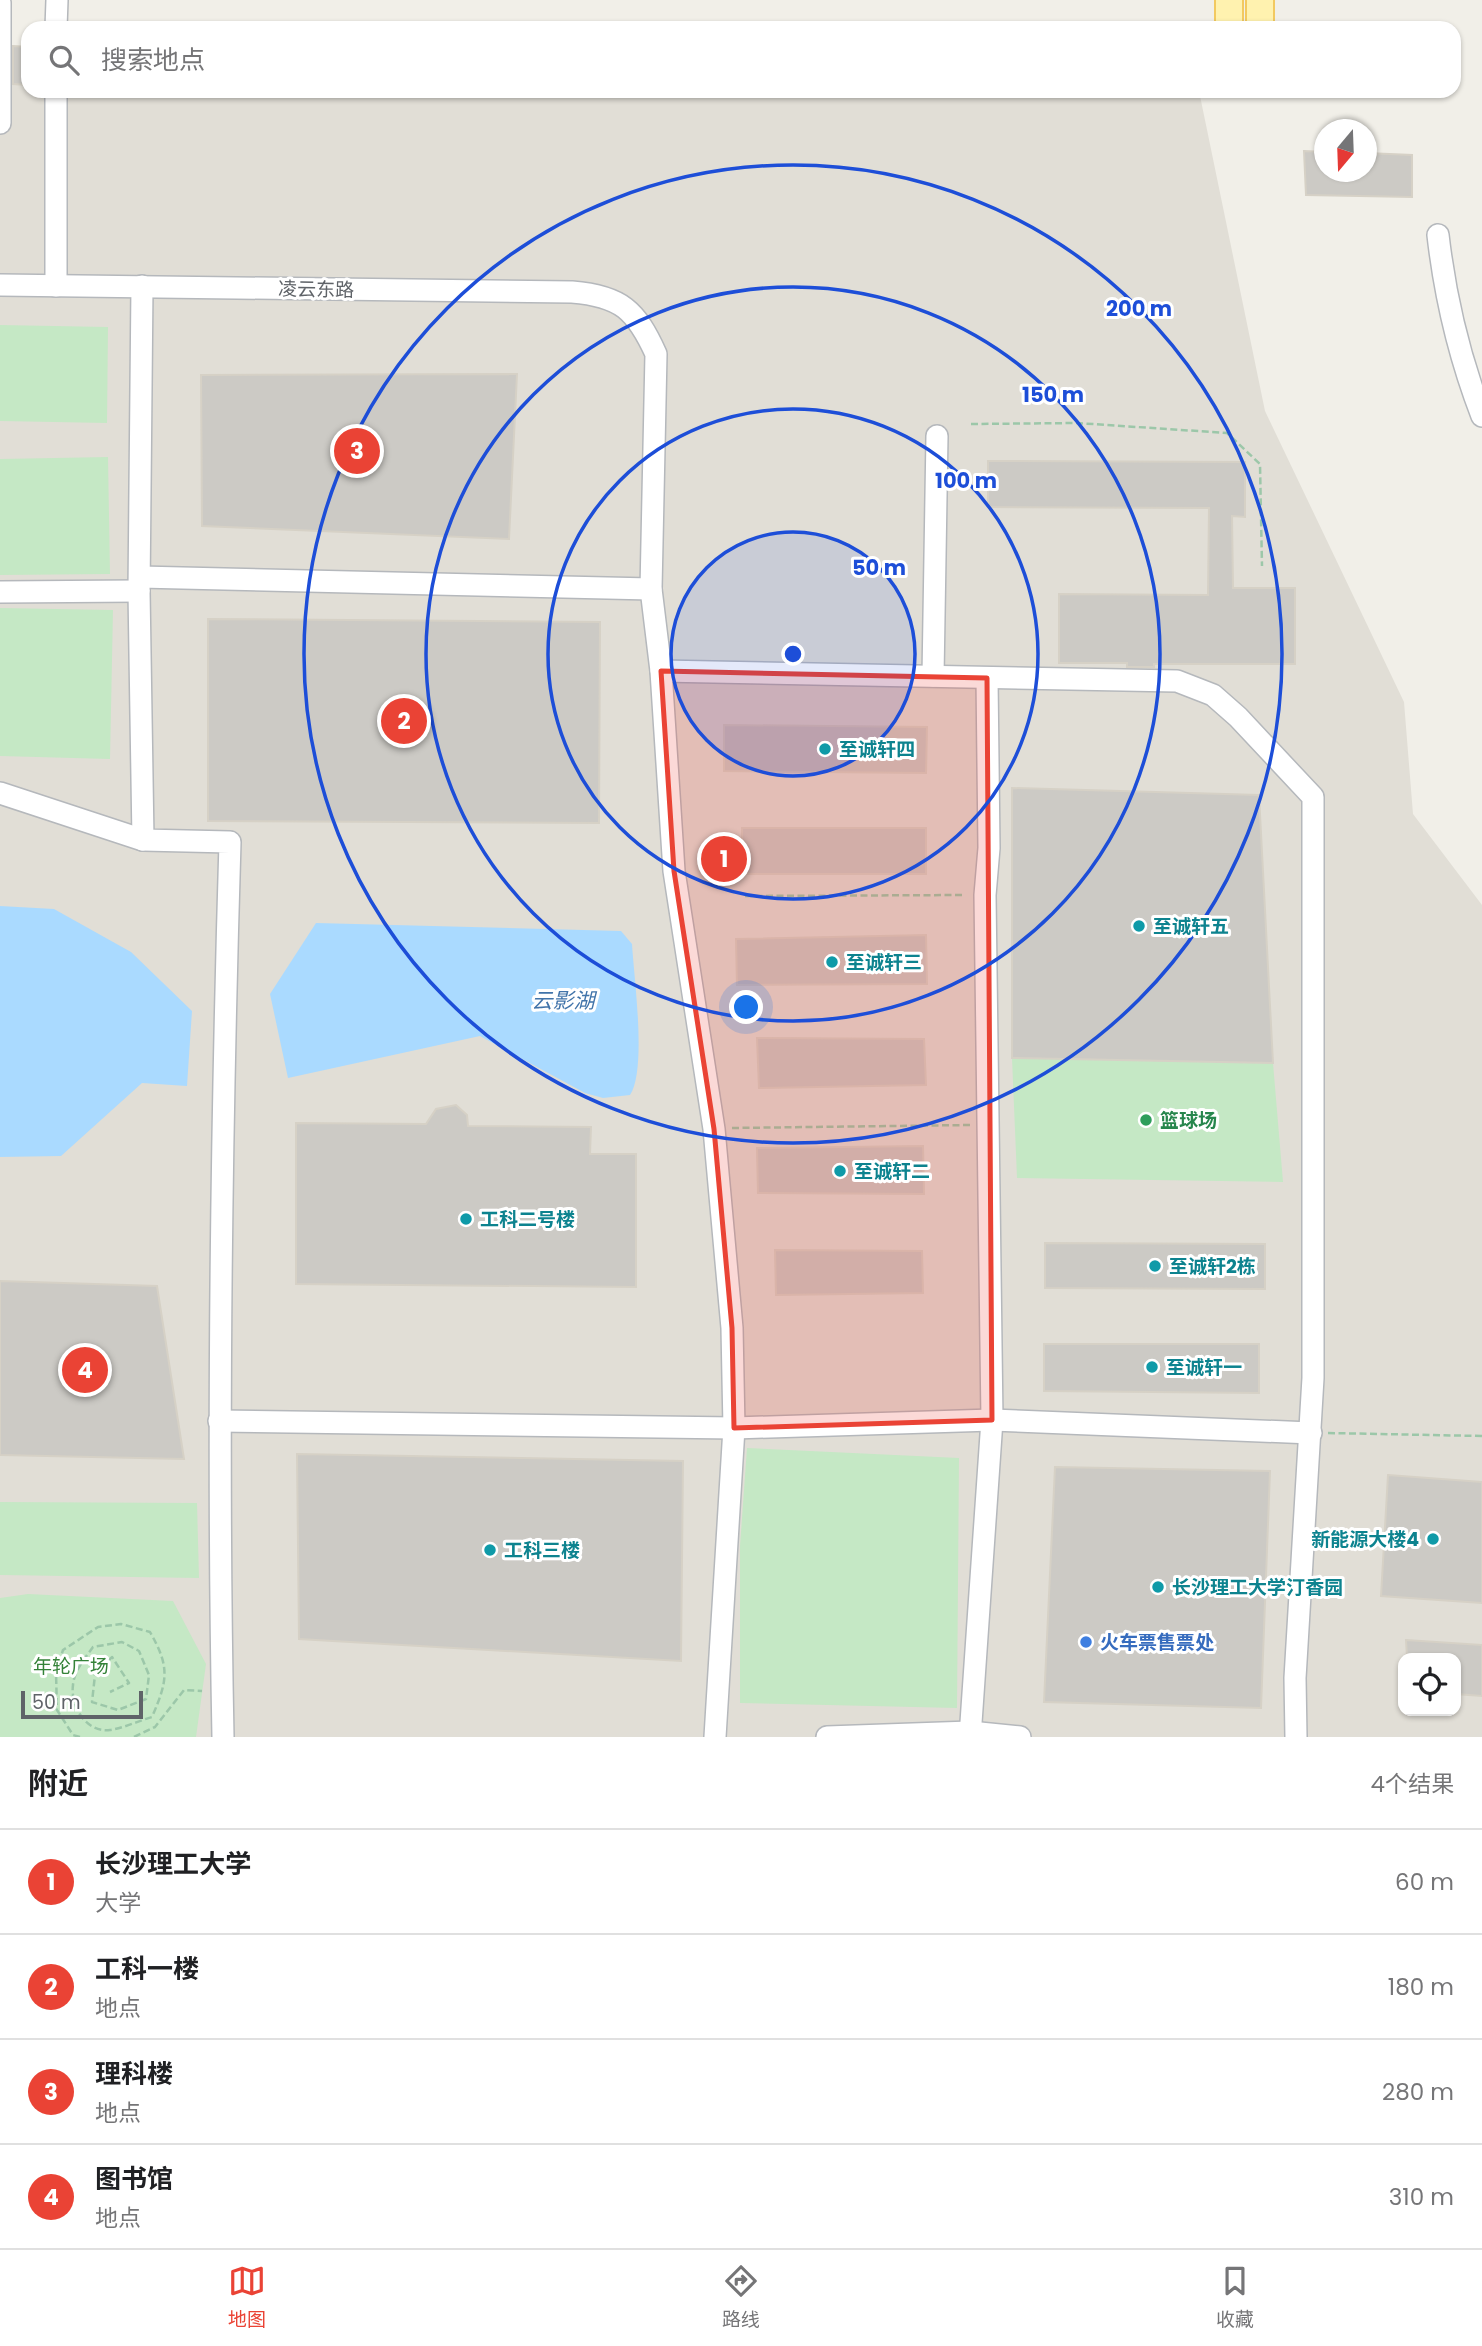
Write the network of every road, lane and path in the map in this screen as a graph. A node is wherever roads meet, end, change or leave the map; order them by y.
1 (57, 0) edge
2 (1228, 0) edge
3 (1260, 0) edge
4 (0, 3) edge
5 (56, 21) edge
6 (1229, 21) edge
7 (1260, 21) edge
8 (56, 98) edge
9 (0, 123) edge
10 (1438, 234) dead end
11 (0, 285) edge
12 (56, 286) junction
13 (142, 286) junction
14 (1482, 416) edge
15 (971, 424) dead end
16 (937, 436) dead end
17 (1262, 566) dead end
18 (139, 584) junction
19 (651, 589) junction
20 (0, 592) edge
21 (660, 671) junction
22 (933, 676) junction
23 (987, 678) junction
24 (0, 793) edge
25 (143, 840) junction
26 (985, 895) junction
27 (745, 896) dead end
28 (988, 1125) junction
29 (714, 1129) junction
30 (992, 1420) junction
31 (219, 1421) junction
32 (734, 1428) junction
33 (1311, 1433) junction
34 (1482, 1436) edge
35 (222, 1684) junction
36 (110, 1692) dead end
37 (970, 1735) edge
38 (80, 1737) edge
39 (134, 1737) edge
40 (223, 1737) edge
41 (715, 1737) edge
42 (827, 1737) edge
43 (1020, 1737) edge
44 (1296, 1737) edge

1 - 5 street
2 - 6 main road
3 - 7 main road
4 - 9 street
8 - 12 street
10 - 14 street
11 - 12 street, 凌云东路
12 - 13 street, 凌云东路
13 - 18 street
13 - 19 street, 凌云东路
15 - 17 path
16 - 22 street
18 - 19 street
18 - 20 street
18 - 25 street
19 - 21 street
21 - 22 street
21 - 29 street
22 - 23 street
23 - 26 street
23 - 33 street
24 - 25 street
25 - 31 street
26 - 27 path
26 - 28 street
28 - 29 path
28 - 30 street
29 - 32 street
30 - 32 street
30 - 33 street
30 - 37 street
31 - 32 street
31 - 35 street
32 - 41 street
33 - 34 path
33 - 44 street
35 - 39 path
35 - 40 street
36 - 38 path
37 - 42 street
37 - 43 street

